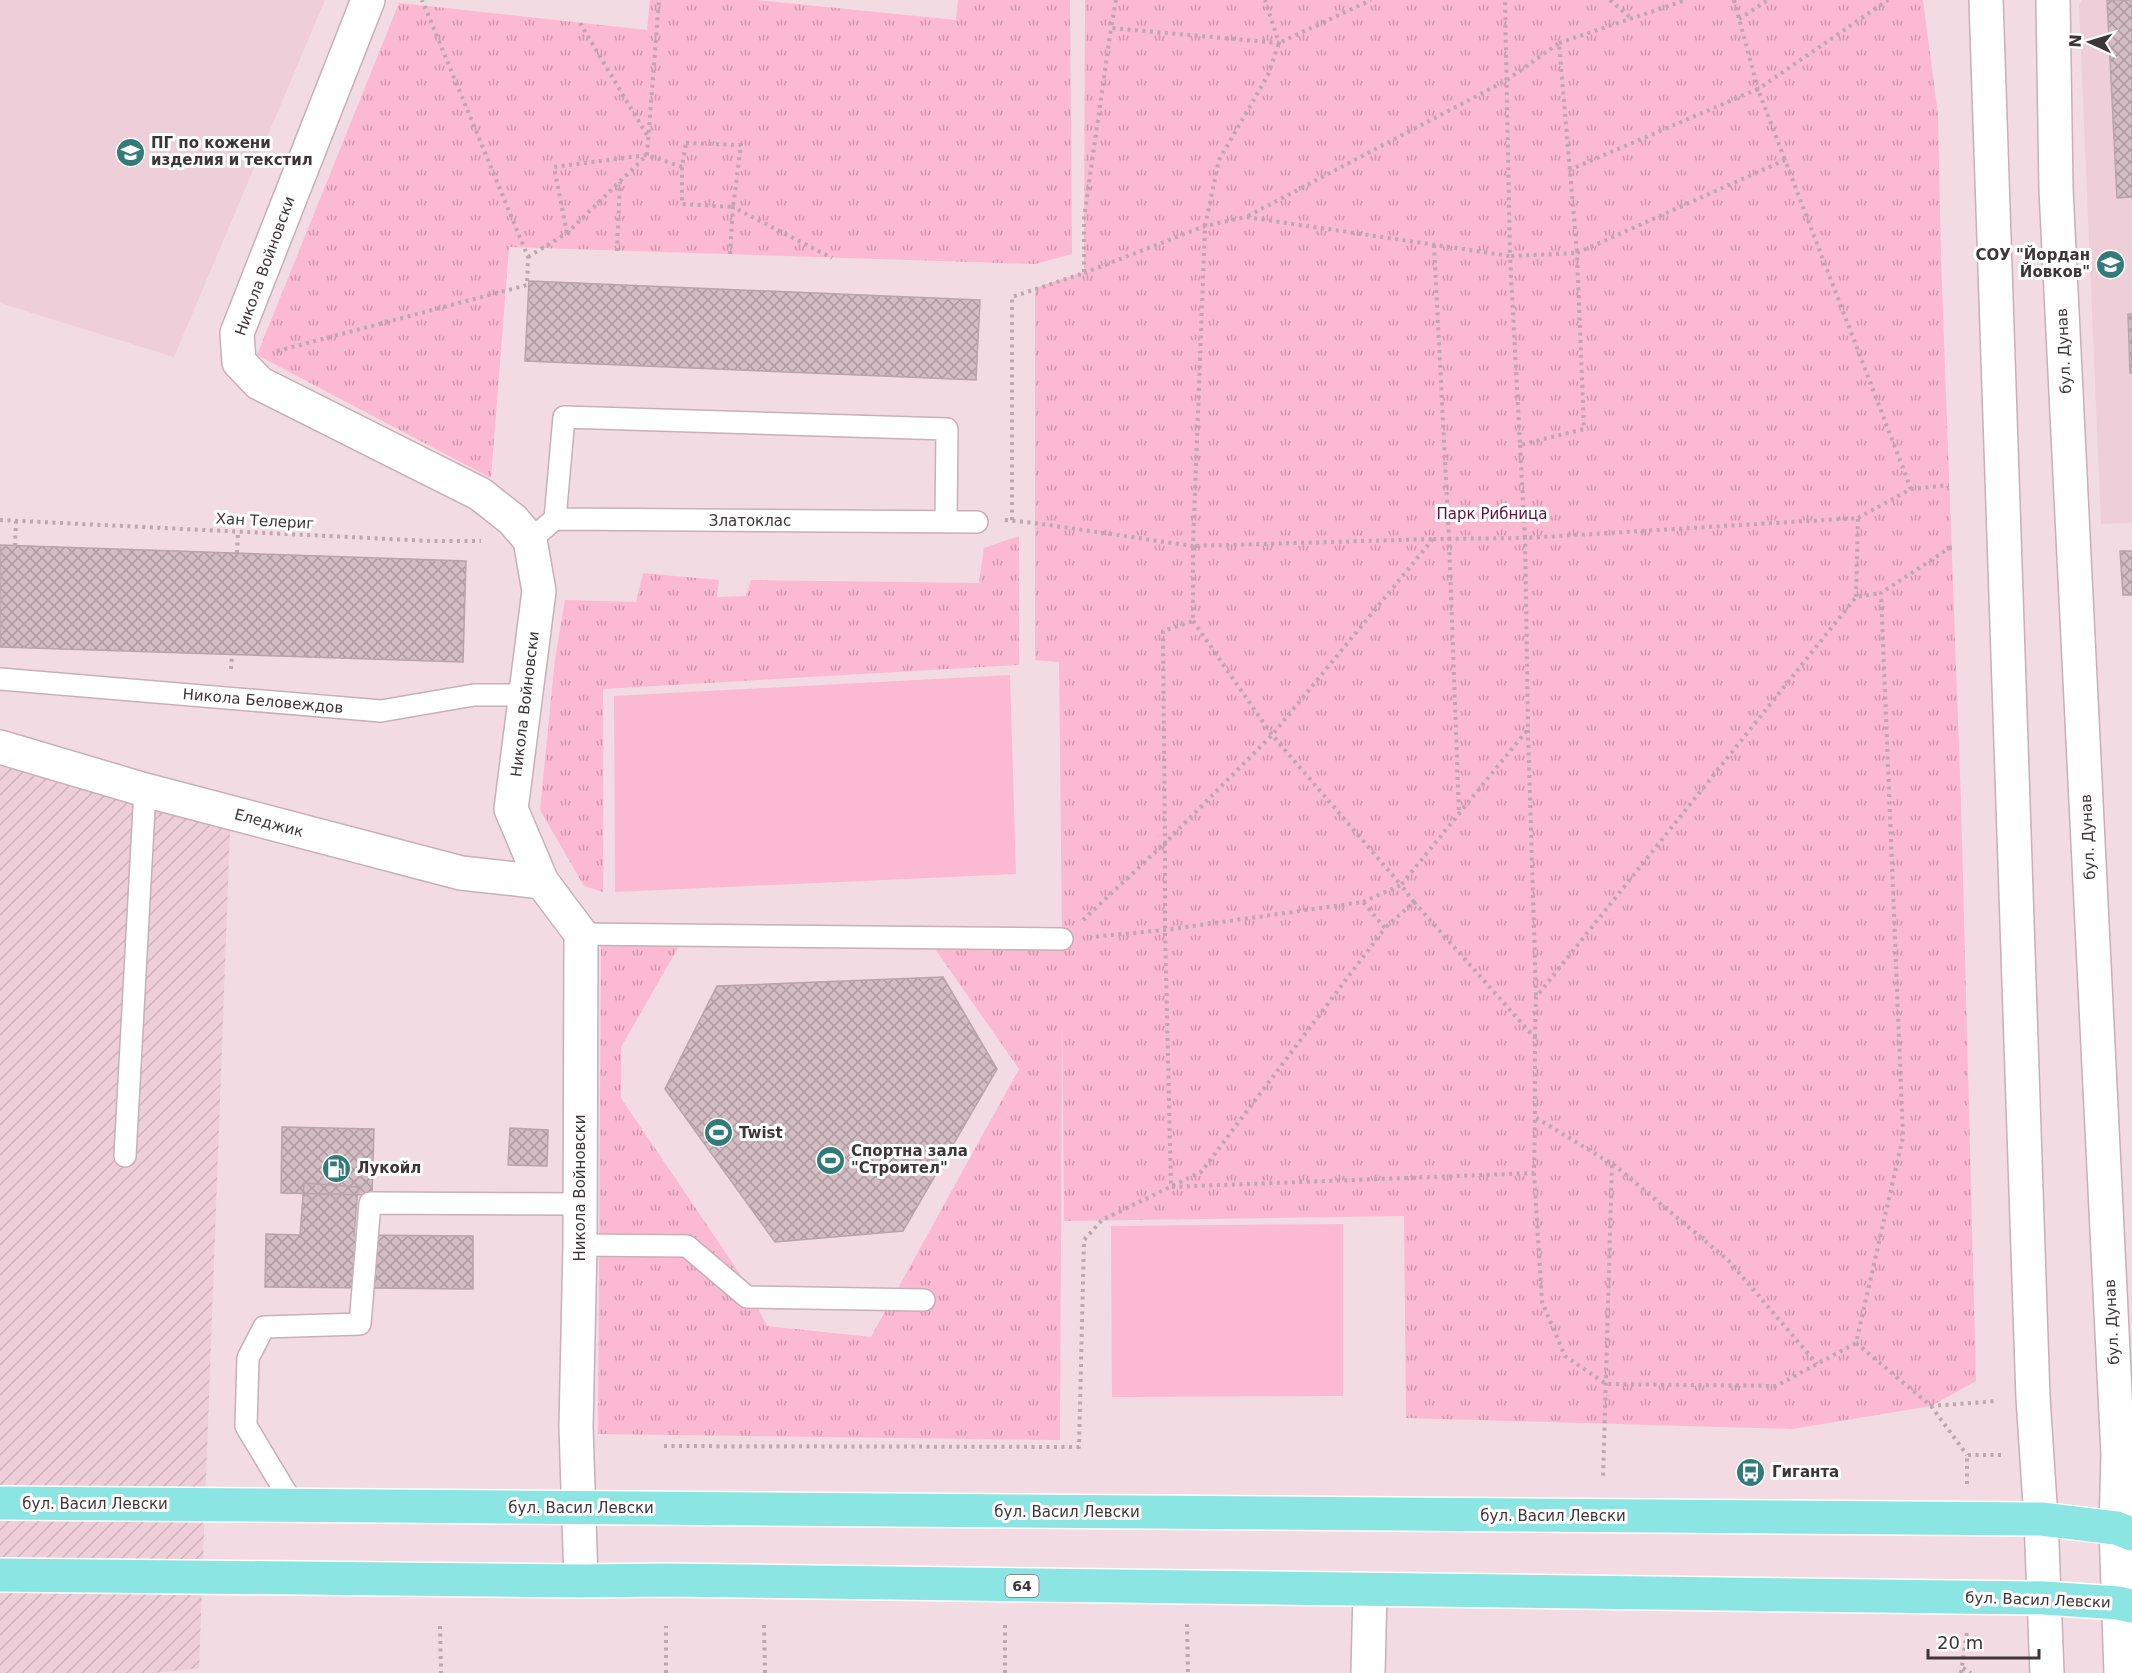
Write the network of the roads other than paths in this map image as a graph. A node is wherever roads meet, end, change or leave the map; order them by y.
1 (368, 0) edge
2 (1986, 0) edge
3 (2053, 0) edge
4 (555, 519) junction
5 (946, 522) junction
6 (977, 522) road end
7 (530, 540) junction
8 (0, 679) edge
9 (526, 695) junction
10 (0, 747) edge
11 (145, 790) junction
12 (542, 882) junction
13 (581, 934) junction
14 (1062, 939) road end
15 (125, 1156) dead end
16 (580, 1204) junction
17 (580, 1245) junction
18 (924, 1300) dead end
19 (0, 1503) edge
20 (294, 1506) junction
21 (579, 1508) junction
22 (2041, 1519) junction
23 (2124, 1531) edge
24 (0, 1575) edge
25 (581, 1581) junction
26 (1370, 1591) junction
27 (2044, 1598) junction
28 (2125, 1604) edge
29 (1368, 1673) edge
30 (2047, 1673) edge
31 (2121, 1673) edge

1 - 7 main road, Никола Войновски
2 - 22 main road
3 - 23 main road, бул. Дунав
4 - 5 lane, Златоклас
4 - 5 lane
4 - 7 lane
5 - 6 lane, Златоклас
7 - 9 main road, Никола Войновски
8 - 9 lane, Никола Беловеждов
9 - 12 main road, Никола Войновски
10 - 11 main road, Еледжик
11 - 12 main road, Еледжик
11 - 15 lane
12 - 13 main road, Никола Войновски
13 - 14 lane
13 - 16 main road, Никола Войновски
16 - 17 main road, Никола Войновски
16 - 20 lane
17 - 18 lane
17 - 21 main road, Никола Войновски
19 - 20 main road, бул. Васил Левски
20 - 21 main road, бул. Васил Левски
21 - 22 main road, бул. Васил Левски
21 - 25 main road, Никола Войновски
22 - 23 main road, бул. Васил Левски
22 - 27 main road
23 - 28 main road, бул. Дунав
24 - 25 main road, бул. Васил Левски / 64
25 - 26 main road, бул. Васил Левски / 64
26 - 27 main road, бул. Васил Левски / 64
26 - 29 main road
27 - 28 main road, бул. Васил Левски / 64
27 - 30 main road
28 - 31 main road, бул. Дунав

